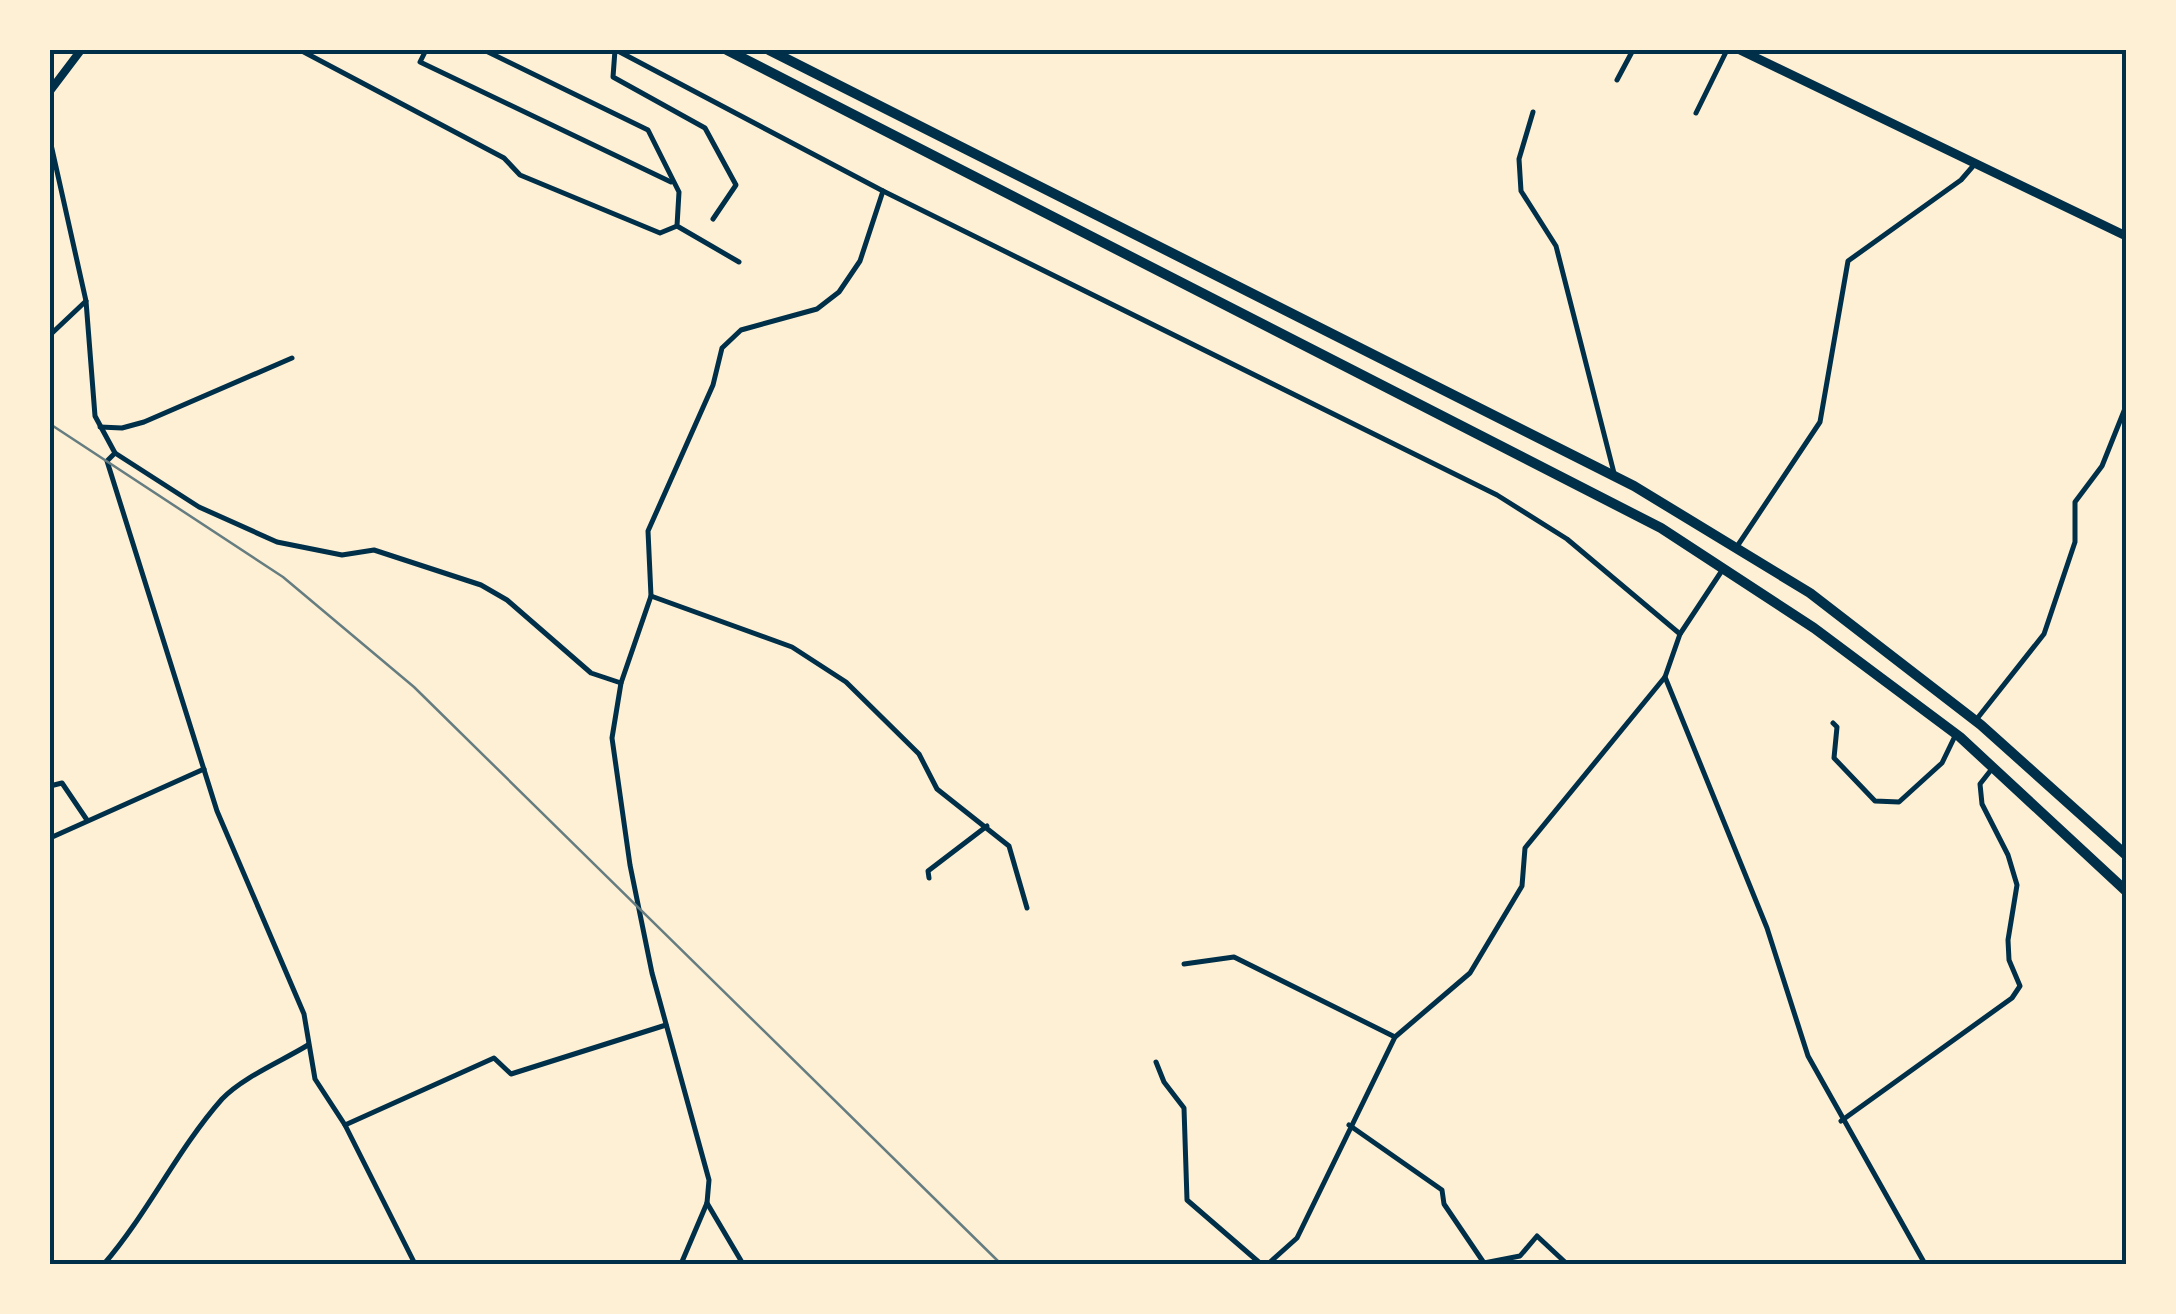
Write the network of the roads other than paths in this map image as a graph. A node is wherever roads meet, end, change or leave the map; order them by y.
1 (81, 50) edge
2 (300, 50) edge
3 (426, 50) edge
4 (484, 50) edge
5 (616, 50) edge
6 (727, 50) edge
7 (769, 50) edge
8 (1632, 50) edge
9 (1727, 50) edge
10 (1740, 50) edge
11 (1616, 80) dead end
12 (50, 91) edge
13 (1533, 112) dead end
14 (1696, 113) dead end
15 (50, 140) edge
16 (1976, 162) junction
17 (670, 182) junction
18 (883, 191) junction
19 (713, 219) dead end
20 (677, 226) junction
21 (2126, 236) edge
22 (739, 262) dead end
23 (86, 301) junction
24 (50, 335) edge
25 (292, 358) dead end
26 (2126, 406) edge
27 (100, 426) junction
28 (115, 453) junction
29 (1614, 476) junction
30 (1736, 548) junction
31 (1724, 569) junction
32 (651, 596) junction
33 (1680, 634) junction
34 (1665, 677) junction
35 (621, 684) junction
36 (1976, 721) junction
37 (1833, 724) dead end
38 (1956, 734) junction
39 (1992, 767) junction
40 (204, 768) junction
41 (50, 786) edge
42 (88, 822) junction
43 (988, 826) junction
44 (50, 838) edge
45 (2124, 847) edge
46 (929, 878) dead end
47 (2126, 891) edge
48 (1026, 908) dead end
49 (1184, 964) dead end
50 (666, 1025) junction
51 (1395, 1037) junction
52 (308, 1045) junction
53 (1156, 1062) dead end
54 (1842, 1121) junction
55 (345, 1125) junction
56 (1349, 1125) junction
57 (707, 1203) junction
58 (104, 1264) edge
59 (414, 1264) edge
60 (681, 1264) edge
61 (744, 1264) edge
62 (1264, 1264) edge
63 (1567, 1264) edge
64 (1925, 1264) edge

1 - 12 main road
2 - 20 street
3 - 17 street
4 - 17 street
5 - 18 street
5 - 19 street
6 - 31 highway
7 - 29 highway
8 - 11 street
9 - 14 street
10 - 16 main road
13 - 29 street
15 - 23 street
16 - 21 main road
16 - 30 street
17 - 20 street
18 - 32 street
18 - 33 street
20 - 22 street
23 - 24 street
23 - 27 street
25 - 27 street
26 - 36 street
27 - 28 street
28 - 35 street
28 - 40 street
29 - 30 highway
30 - 36 highway
31 - 33 street
31 - 38 highway
32 - 35 street
32 - 43 street
33 - 34 street
34 - 51 street
34 - 54 street
35 - 50 street
36 - 45 highway
37 - 38 street
38 - 39 highway
39 - 47 highway
39 - 54 street
40 - 42 street
40 - 52 street
41 - 42 street
42 - 44 street
43 - 46 street
43 - 48 street
49 - 51 street
50 - 55 street
50 - 57 street
51 - 56 street
52 - 55 street
52 - 58 street
53 - 62 street
54 - 64 street
55 - 59 street
56 - 62 street
56 - 63 street
57 - 60 street
57 - 61 street

